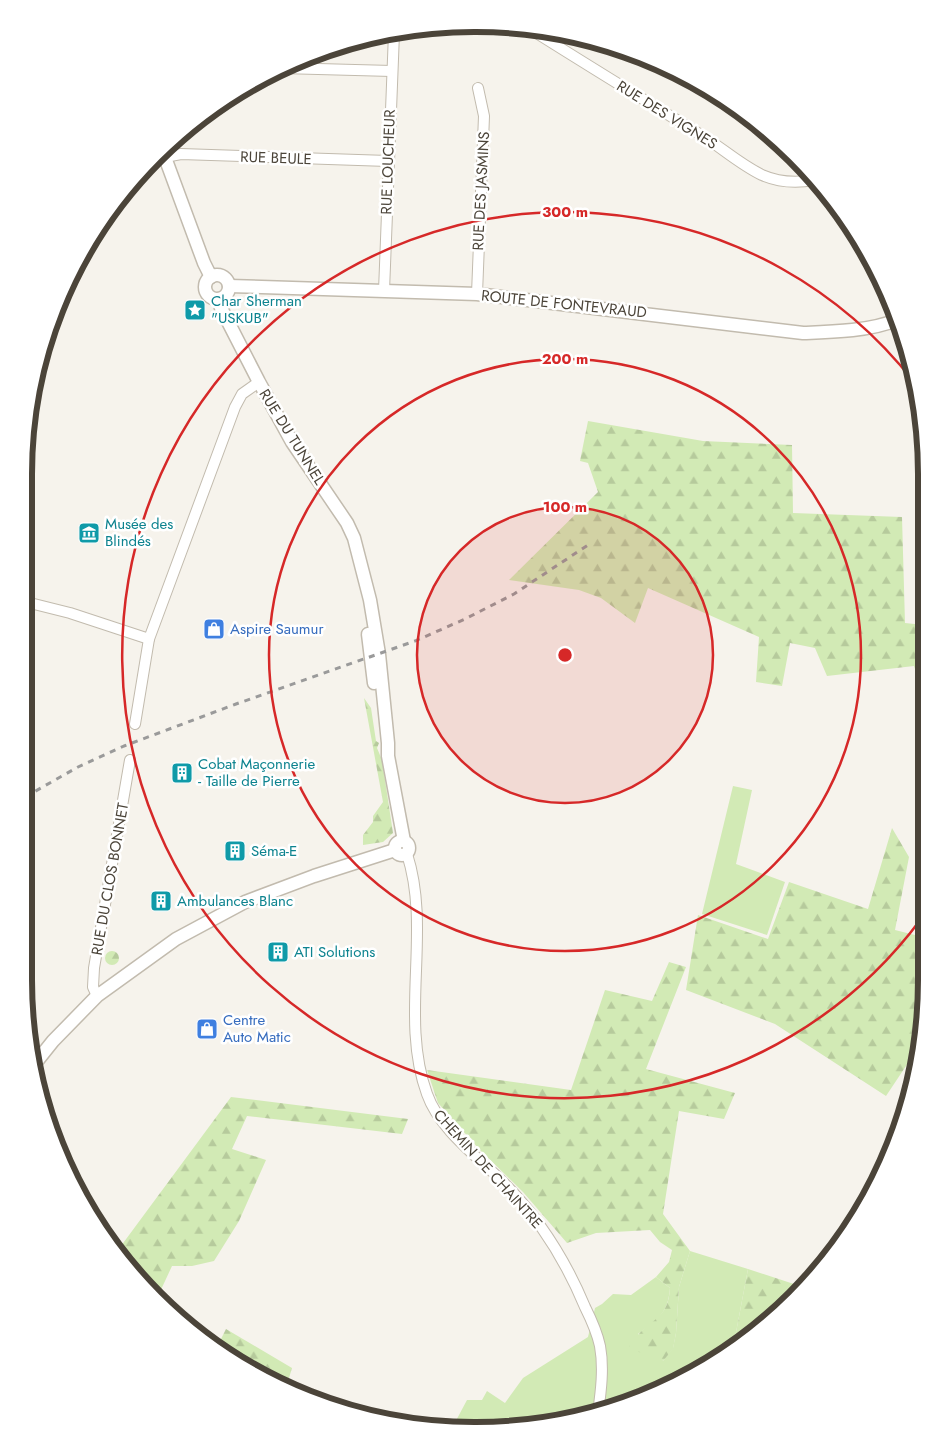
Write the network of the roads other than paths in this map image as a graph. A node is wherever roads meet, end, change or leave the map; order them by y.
1 (545, 38) edge
2 (394, 40) edge
3 (300, 69) edge
4 (392, 71) junction
5 (478, 88) dead end
6 (170, 154) edge
7 (166, 159) edge
8 (388, 160) junction
9 (806, 181) edge
10 (211, 277) junction
11 (229, 286) junction
12 (384, 291) junction
13 (477, 294) junction
14 (219, 300) junction
15 (890, 322) edge
16 (259, 382) junction
17 (32, 603) edge
18 (149, 639) junction
19 (135, 724) dead end
20 (130, 760) dead end
21 (402, 849) junction
22 (97, 996) junction
23 (40, 1058) edge
24 (599, 1404) edge

1 - 9 street, RUE DES VIGNES
2 - 4 street, RUE LOUCHEUR
3 - 4 street
4 - 8 street, RUE LOUCHEUR
5 - 13 street, RUE DES JASMINS
6 - 8 street, RUE BEULE
7 - 10 street
8 - 12 street, RUE LOUCHEUR
10 - 11 street
10 - 14 street
11 - 12 street, ROUTE DE FONTEVRAUD
11 - 14 street
12 - 13 street, ROUTE DE FONTEVRAUD
13 - 15 street, ROUTE DE FONTEVRAUD
14 - 16 street, RUE DU TUNNEL
16 - 18 street
16 - 21 street, RUE DU TUNNEL
17 - 18 street
18 - 19 street
20 - 22 street, RUE DU CLOS BONNET
21 - 22 street
21 - 24 street, CHEMIN DE CHAINTRE
22 - 23 street

